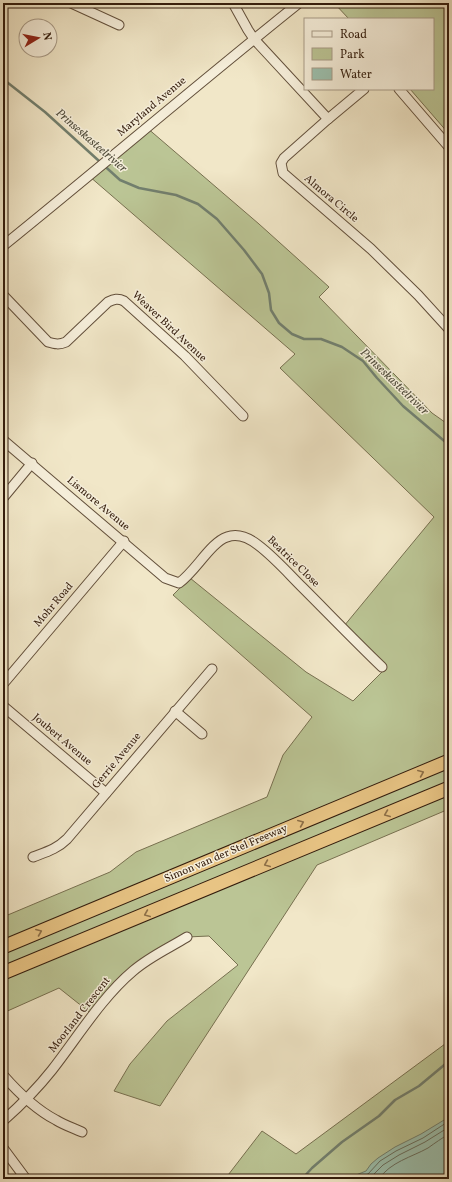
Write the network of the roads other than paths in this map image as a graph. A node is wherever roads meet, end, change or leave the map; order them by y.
1 (71, 3) edge
2 (233, 3) edge
3 (299, 3) edge
4 (119, 25) dead end
5 (254, 39) junction
6 (363, 90) edge
7 (400, 90) edge
8 (328, 119) junction
9 (449, 147) edge
10 (3, 246) edge
11 (3, 295) edge
12 (449, 328) edge
13 (243, 416) dead end
14 (3, 440) edge
15 (32, 463) junction
16 (3, 498) edge
17 (124, 541) junction
18 (179, 583) joint
19 (382, 667) dead end
20 (212, 669) dead end
21 (3, 684) edge
22 (3, 706) edge
23 (175, 711) junction
24 (202, 734) dead end
25 (449, 761) edge
26 (449, 788) edge
27 (106, 793) junction
28 (33, 857) dead end
29 (187, 937) dead end
30 (3, 946) edge
31 (3, 973) edge
32 (3, 1075) edge
33 (28, 1099) junction
34 (3, 1120) edge
35 (82, 1132) dead end
36 (3, 1148) edge
37 (26, 1179) edge

1 - 4 street
2 - 5 street
3 - 5 street, Maryland Avenue
5 - 8 street
5 - 10 street, Maryland Avenue
6 - 8 street, Almora Circle
7 - 9 street
8 - 12 street, Almora Circle
11 - 13 street, Weaver Bird Avenue
14 - 15 street, Lismore Avenue
15 - 16 street
15 - 17 street, Lismore Avenue
17 - 18 street, Lismore Avenue
17 - 21 street, Mohr Road
18 - 19 street, Beatrice Close
20 - 23 street, Gerrie Avenue
22 - 27 street, Joubert Avenue
23 - 24 street
23 - 27 street, Gerrie Avenue
30 -> 25 highway, Simon van der Stel Freeway
26 -> 31 highway
27 - 28 street, Gerrie Avenue
29 - 33 street, Moorland Crescent
32 - 33 street
33 - 34 street, Moorland Crescent
33 - 35 street
36 - 37 street

